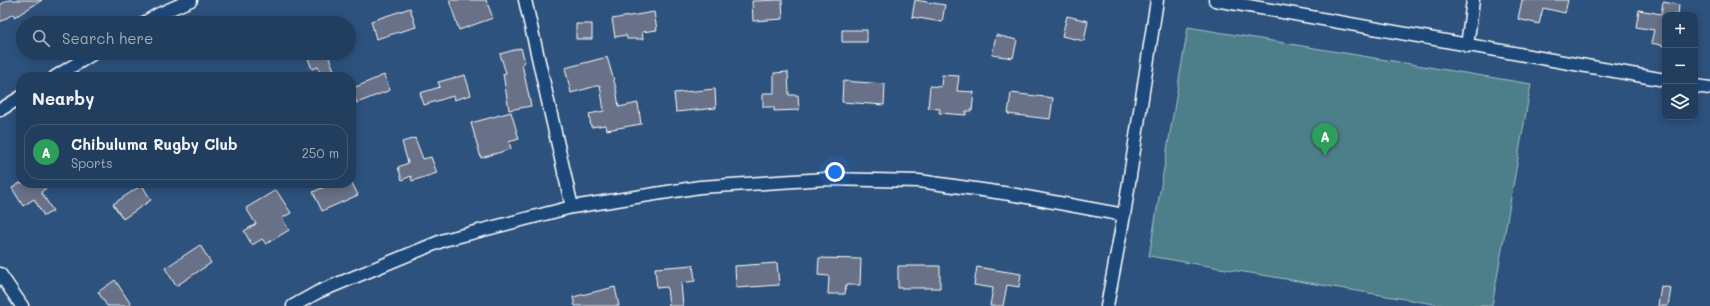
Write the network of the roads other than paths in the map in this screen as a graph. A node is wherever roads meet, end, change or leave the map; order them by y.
1 (191, 0) edge
2 (525, 0) edge
3 (1157, 0) edge
4 (1215, 0) edge
5 (1474, 0) edge
6 (156, 16) edge
7 (1467, 46) junction
8 (83, 60) edge
9 (63, 72) edge
10 (1662, 79) edge
11 (1698, 86) edge
12 (1710, 88) edge
13 (16, 100) edge
14 (0, 110) edge
15 (572, 207) junction
16 (1124, 215) junction
17 (0, 274) edge
18 (22, 306) edge
19 (293, 306) edge
20 (1107, 306) edge

1 - 6 street
2 - 15 street
3 - 16 street
4 - 7 street
5 - 7 street
7 - 10 street
8 - 9 street
11 - 12 street
13 - 14 street
15 - 16 street
15 - 19 street
16 - 20 street
17 - 18 street

